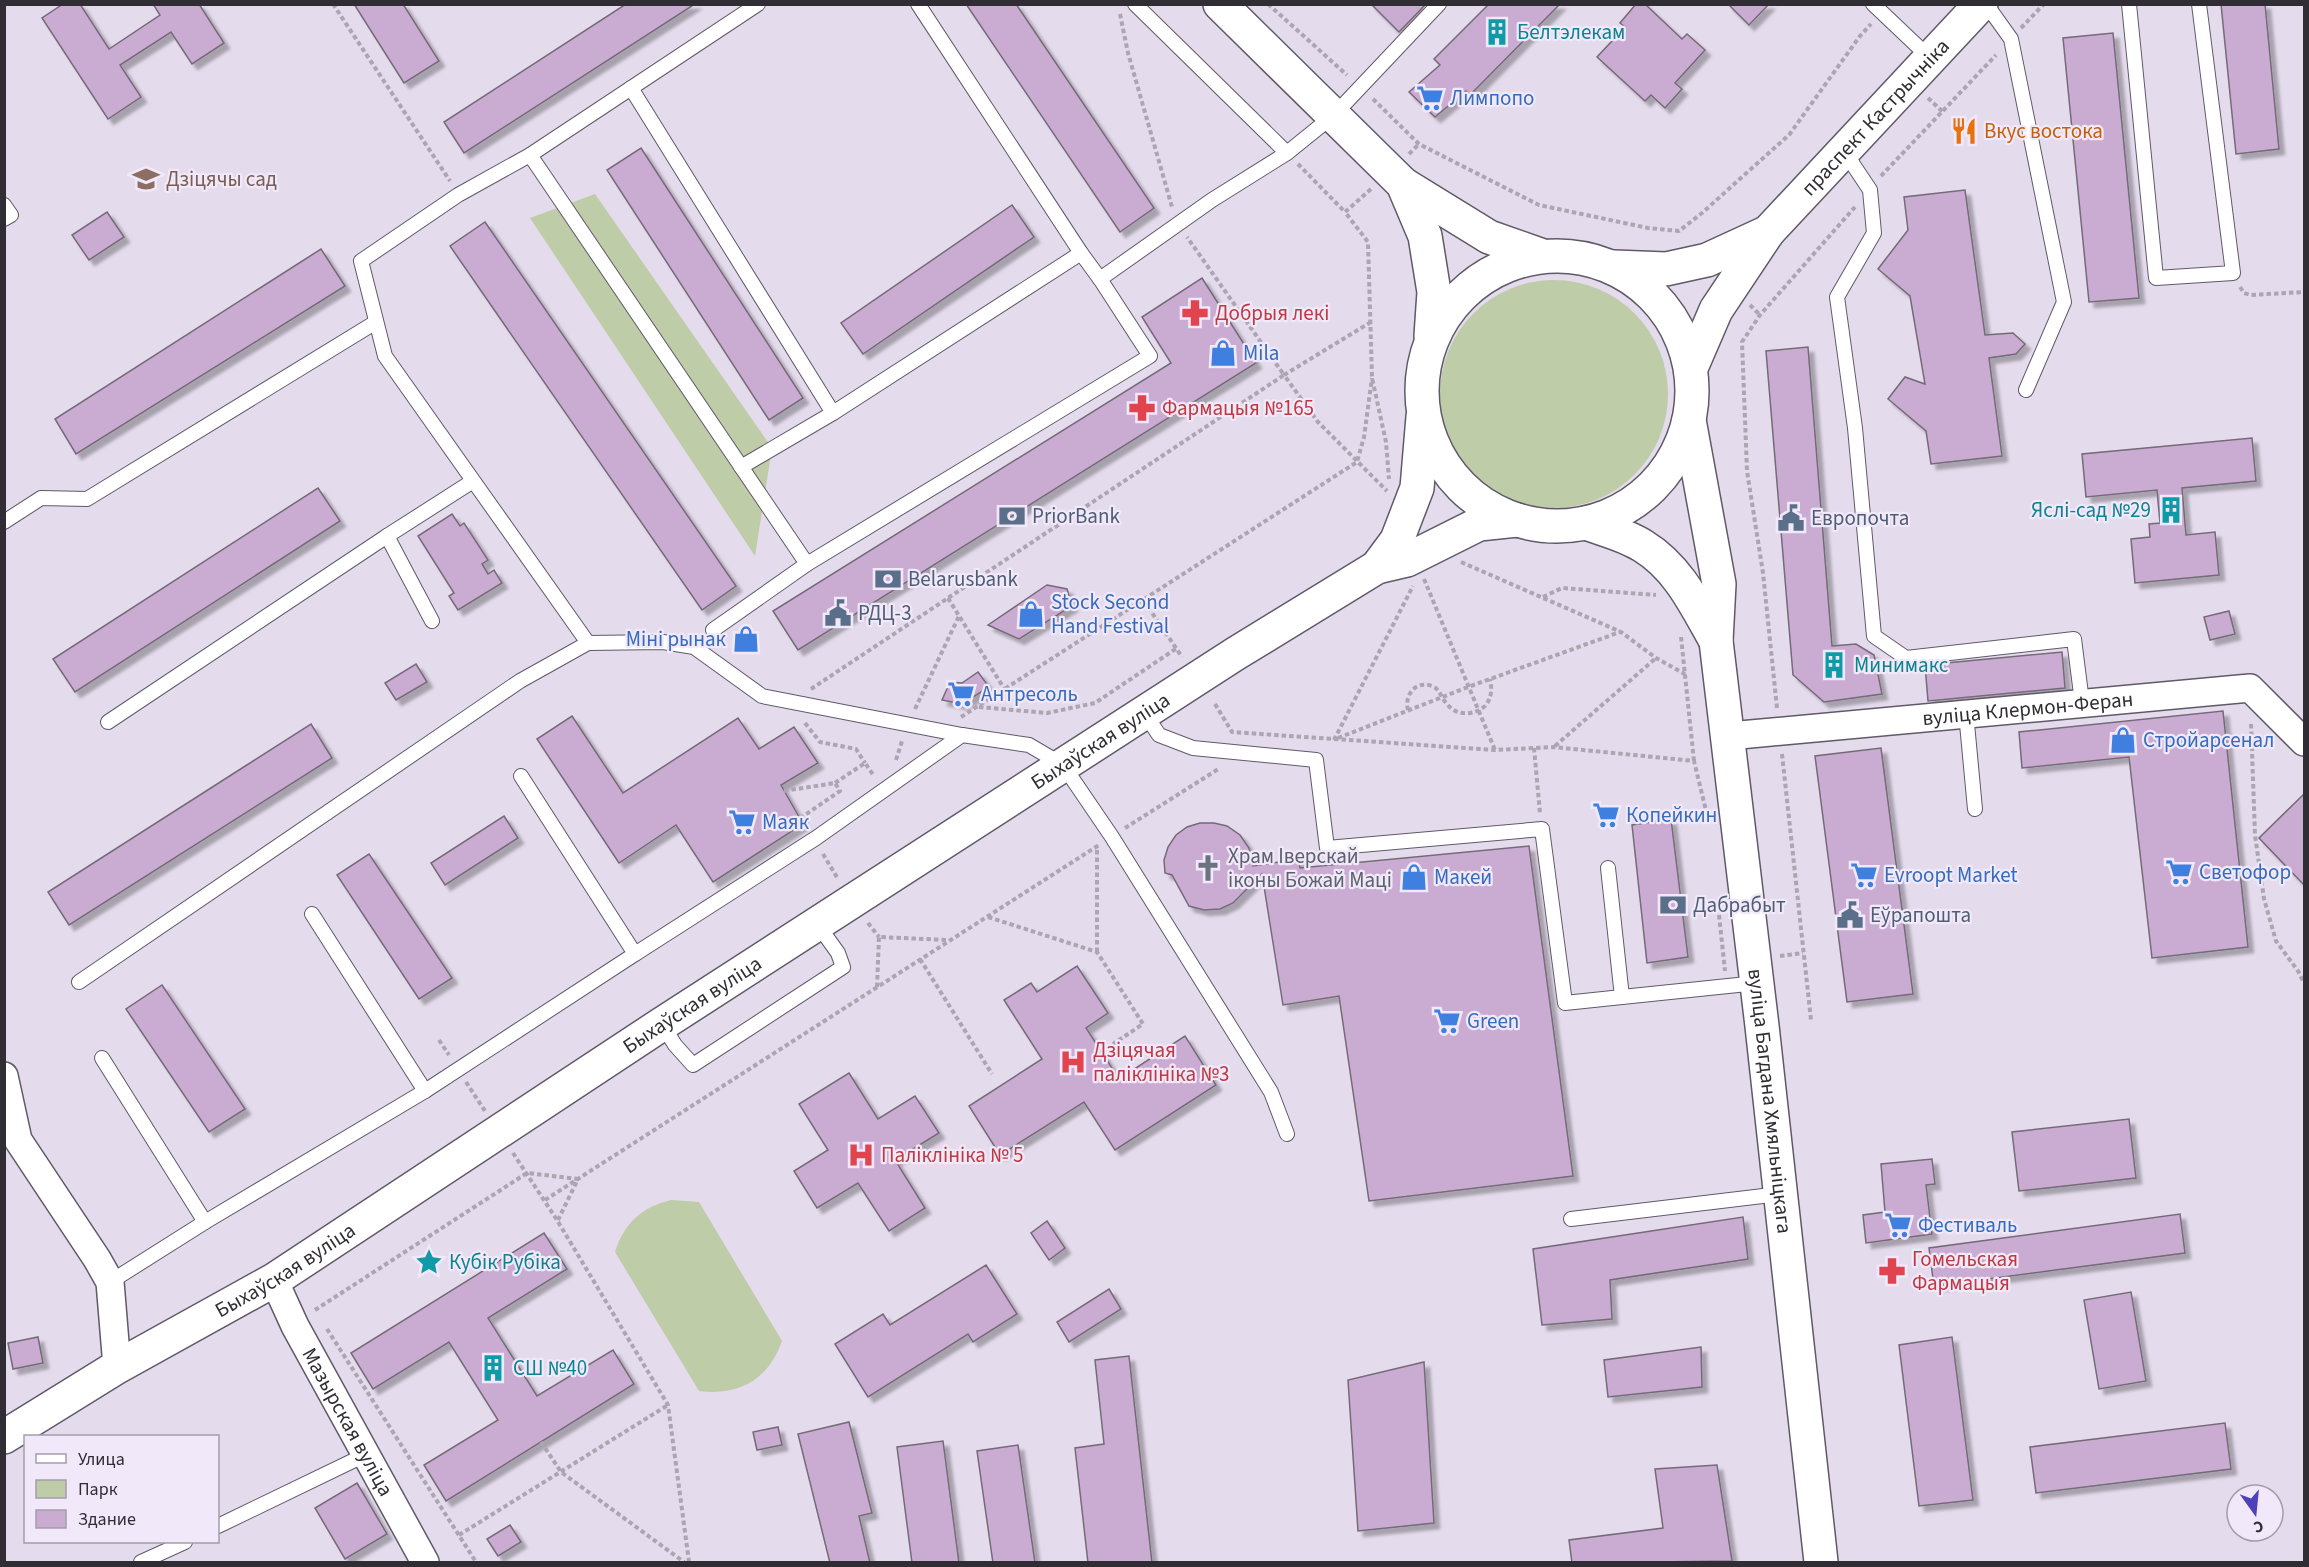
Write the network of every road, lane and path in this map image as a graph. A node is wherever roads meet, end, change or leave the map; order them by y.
1 (333, 4) edge
2 (758, 4) edge
3 (918, 4) edge
4 (1135, 4) edge
5 (1220, 4) edge
6 (1268, 4) edge
7 (1439, 4) edge
8 (1981, 4) edge
9 (1986, 4) edge
10 (2129, 4) edge
11 (2199, 4) edge
12 (1878, 9) edge
13 (1931, 59) junction
14 (1969, 85) dead end
15 (1360, 86) junction
16 (631, 88) junction
17 (1334, 115) junction
18 (1419, 144) junction
19 (1844, 151) junction
20 (1287, 153) junction
21 (530, 155) junction
22 (1395, 175) junction
23 (1870, 190) junction
24 (458, 195) junction
25 (4, 205) edge
26 (1345, 212) junction
27 (4, 219) edge
28 (1768, 232) junction
29 (1081, 253) junction
30 (1543, 256) junction
31 (1614, 267) junction
32 (2233, 273) junction
33 (1100, 279) junction
34 (2304, 292) edge
35 (376, 321) junction
36 (1371, 322) junction
37 (1430, 341) junction
38 (1691, 368) junction
39 (1284, 375) junction
40 (1372, 378) junction
41 (2026, 390) dead end
42 (834, 413) junction
43 (1423, 417) junction
44 (1689, 420) junction
45 (1357, 462) junction
46 (741, 467) junction
47 (473, 481) junction
48 (1517, 520) junction
49 (4, 522) edge
50 (1586, 523) junction
51 (387, 536) junction
52 (1459, 561) dead end
53 (807, 564) junction
54 (1377, 567) junction
55 (1421, 571) dead end
56 (1416, 582) dead end
57 (1657, 595) dead end
58 (948, 598) junction
59 (1542, 598) junction
60 (1144, 601) junction
61 (959, 616) junction
62 (432, 621) dead end
63 (713, 630) dead end
64 (1621, 632) junction
65 (1681, 634) dead end
66 (1716, 641) junction
67 (588, 643) junction
68 (1177, 648) junction
69 (1656, 658) junction
70 (1186, 662) dead end
71 (1685, 674) junction
72 (1490, 679) junction
73 (1468, 687) junction
74 (2250, 688) junction
75 (1005, 690) junction
76 (1442, 697) junction
77 (791, 702) junction
78 (2082, 702) junction
79 (1215, 704) dead end
80 (978, 707) junction
81 (1408, 710) junction
82 (1478, 711) junction
83 (1966, 713) junction
84 (1144, 714) junction
85 (108, 722) dead end
86 (908, 724) junction
87 (807, 725) dead end
88 (940, 730) junction
89 (1779, 731) junction
90 (962, 735) junction
91 (1728, 736) junction
92 (1334, 740) junction
93 (2304, 742) edge
94 (1554, 747) junction
95 (1534, 748) junction
96 (1495, 750) junction
97 (905, 754) dead end
98 (896, 760) junction
99 (1694, 761) junction
100 (865, 764) junction
101 (889, 765) dead end
102 (1064, 765) junction
103 (1221, 767) dead end
104 (881, 771) dead end
105 (521, 776) dead end
106 (874, 776) junction
107 (835, 783) junction
108 (865, 783) dead end
109 (784, 790) dead end
110 (1538, 790) dead end
111 (1975, 809) dead end
112 (817, 818) dead end
113 (1710, 824) dead end
114 (808, 825) junction
115 (1112, 837) junction
116 (816, 838) junction
117 (1097, 846) junction
118 (1608, 868) dead end
119 (840, 882) dead end
120 (1718, 906) dead end
121 (312, 914) dead end
122 (987, 917) junction
123 (866, 920) dead end
124 (818, 925) junction
125 (879, 938) junction
126 (950, 940) junction
127 (1097, 952) junction
128 (1803, 953) junction
129 (635, 954) junction
130 (920, 959) junction
131 (1752, 976) junction
132 (79, 982) dead end
133 (2304, 983) edge
134 (877, 987) junction
135 (1622, 997) junction
136 (1811, 1020) dead end
137 (662, 1024) junction
138 (1113, 1044) dead end
139 (102, 1058) dead end
140 (992, 1074) dead end
141 (4, 1076) edge
142 (425, 1090) junction
143 (1287, 1134) dead end
144 (11, 1142) edge
145 (512, 1152) dead end
146 (527, 1173) junction
147 (578, 1179) junction
148 (1780, 1194) junction
149 (545, 1200) junction
150 (1570, 1219) dead end
151 (557, 1220) junction
152 (205, 1222) junction
153 (274, 1280) junction
154 (110, 1282) junction
155 (302, 1311) junction
156 (117, 1367) junction
157 (668, 1405) junction
158 (4, 1437) edge
159 (541, 1442) dead end
160 (365, 1455) junction
161 (561, 1472) junction
162 (219, 1526) edge
163 (459, 1535) junction
164 (183, 1543) edge
165 (141, 1563) edge
166 (425, 1563) edge
167 (476, 1563) edge
168 (686, 1563) edge
169 (1821, 1563) edge

1 - 24 path
2 - 16 lane
3 - 29 lane
4 - 20 lane
5 - 17 main road
6 - 15 path
7 - 15 lane
8 - 13 main road, праспект Кастрычніка
9 - 41 lane
10 - 32 lane
11 - 32 lane
12 - 13 lane
12 - 18 path
13 - 19 main road, праспект Кастрычніка
14 - 23 path
15 - 17 lane
15 - 18 path
16 - 21 lane
16 - 42 lane
17 - 20 lane
17 - 22 main road
18 - 22 path
19 - 23 lane
19 - 28 main road, праспект Кастрычніка
20 - 26 path
20 - 33 lane
21 - 24 lane
21 - 46 lane
22 - 26 path
22 - 30 main road
22 - 37 main road
23 - 78 lane
23 - 89 path
24 - 35 lane
25 - 27 lane
26 - 36 path
28 - 31 main road, праспект Кастрычніка
28 - 38 main road, праспект Кастрычніка
29 - 33 lane
29 - 42 lane
30 - 31 main road
30 - 37 main road
31 - 38 main road
32 - 34 path
33 - 53 lane
35 - 47 lane
35 - 49 lane
36 - 39 path
36 - 40 path
37 - 43 main road
38 - 44 main road
39 - 45 path
39 - 58 path
40 - 45 path
40 - 45 path
42 - 46 lane
43 - 48 main road
43 - 54 main road, Быхаўская вуліца
44 - 50 main road
44 - 66 main road, вуліца Багдана Хмяльніцкага
45 - 60 path
46 - 53 lane
47 - 51 lane
47 - 67 lane
48 - 50 main road
48 - 54 main road, Быхаўская вуліца
50 - 66 main road, вуліца Багдана Хмяльніцкага
51 - 62 lane
51 - 85 lane
52 - 59 path
53 - 63 lane
54 - 84 main road, Быхаўская вуліца
55 - 73 path
56 - 92 path
57 - 59 path
58 - 61 path
58 - 77 path
59 - 64 path
60 - 68 path
60 - 75 path
61 - 75 path
61 - 86 path
64 - 69 path
64 - 72 path
65 - 71 path
66 - 91 main road, вуліца Багдана Хмяльніцкага
67 - 77 lane
67 - 132 lane
68 - 70 path
68 - 80 path
69 - 71 path
69 - 94 path
71 - 99 path
72 - 73 path
72 - 82 path
73 - 76 path
73 - 82 path
74 - 78 street, вуліца Клермон-Феран
74 - 93 street
74 - 133 path
75 - 80 path
76 - 81 path
76 - 81 path
76 - 82 path
77 - 86 lane
78 - 83 street, вуліца Клермон-Феран
79 - 92 path
80 - 88 path
81 - 92 path
82 - 96 path
83 - 89 street, вуліца Клермон-Феран
83 - 111 lane
84 - 102 main road, Быхаўская вуліца
84 - 135 lane
86 - 88 lane
86 - 98 path
87 - 100 path
88 - 90 lane
89 - 91 street, вуліца Клермон-Феран
89 - 128 path
90 - 102 lane
90 - 116 lane
91 - 131 main road, вуліца Багдана Хмяльніцкага
92 - 96 path
94 - 95 path
94 - 99 path
95 - 96 path
95 - 110 path
97 - 98 path
98 - 101 path
99 - 113 path
100 - 106 path
100 - 107 path
102 - 115 lane
102 - 124 main road, Быхаўская вуліца
103 - 115 path
104 - 106 path
105 - 129 lane
106 - 108 path
107 - 109 path
107 - 114 path
112 - 114 path
114 - 116 path
115 - 117 path
115 - 143 lane
116 - 119 path
116 - 129 lane
117 - 122 path
117 - 127 path
118 - 135 lane
120 - 131 path
121 - 142 lane
122 - 126 path
122 - 127 path
123 - 125 path
124 - 137 main road, Быхаўская вуліца
124 - 137 lane
125 - 126 path
125 - 134 path
126 - 130 path
127 - 138 path
128 - 131 path
128 - 136 path
129 - 142 lane
130 - 134 path
130 - 140 path
131 - 135 lane
131 - 148 main road, вуліца Багдана Хмяльніцкага
134 - 147 path
137 - 153 main road, Быхаўская вуліца
139 - 152 lane
141 - 144 street
142 - 152 lane
144 - 154 street
145 - 146 path
146 - 147 path
146 - 149 path
146 - 155 path
147 - 149 path
147 - 151 path
148 - 150 lane
148 - 169 main road, вуліца Багдана Хмяльніцкага
149 - 151 path
151 - 157 path
152 - 154 lane
153 - 155 street, Мазырская вуліца
153 - 156 main road, Быхаўская вуліца
154 - 156 street
155 - 160 street, Мазырская вуліца
155 - 163 path
156 - 158 main road, Быхаўская вуліца
157 - 161 path
157 - 168 path
159 - 161 path
160 - 162 lane
160 - 166 street, Мазырская вуліца
161 - 163 path
161 - 168 path
163 - 167 path
164 - 165 lane

